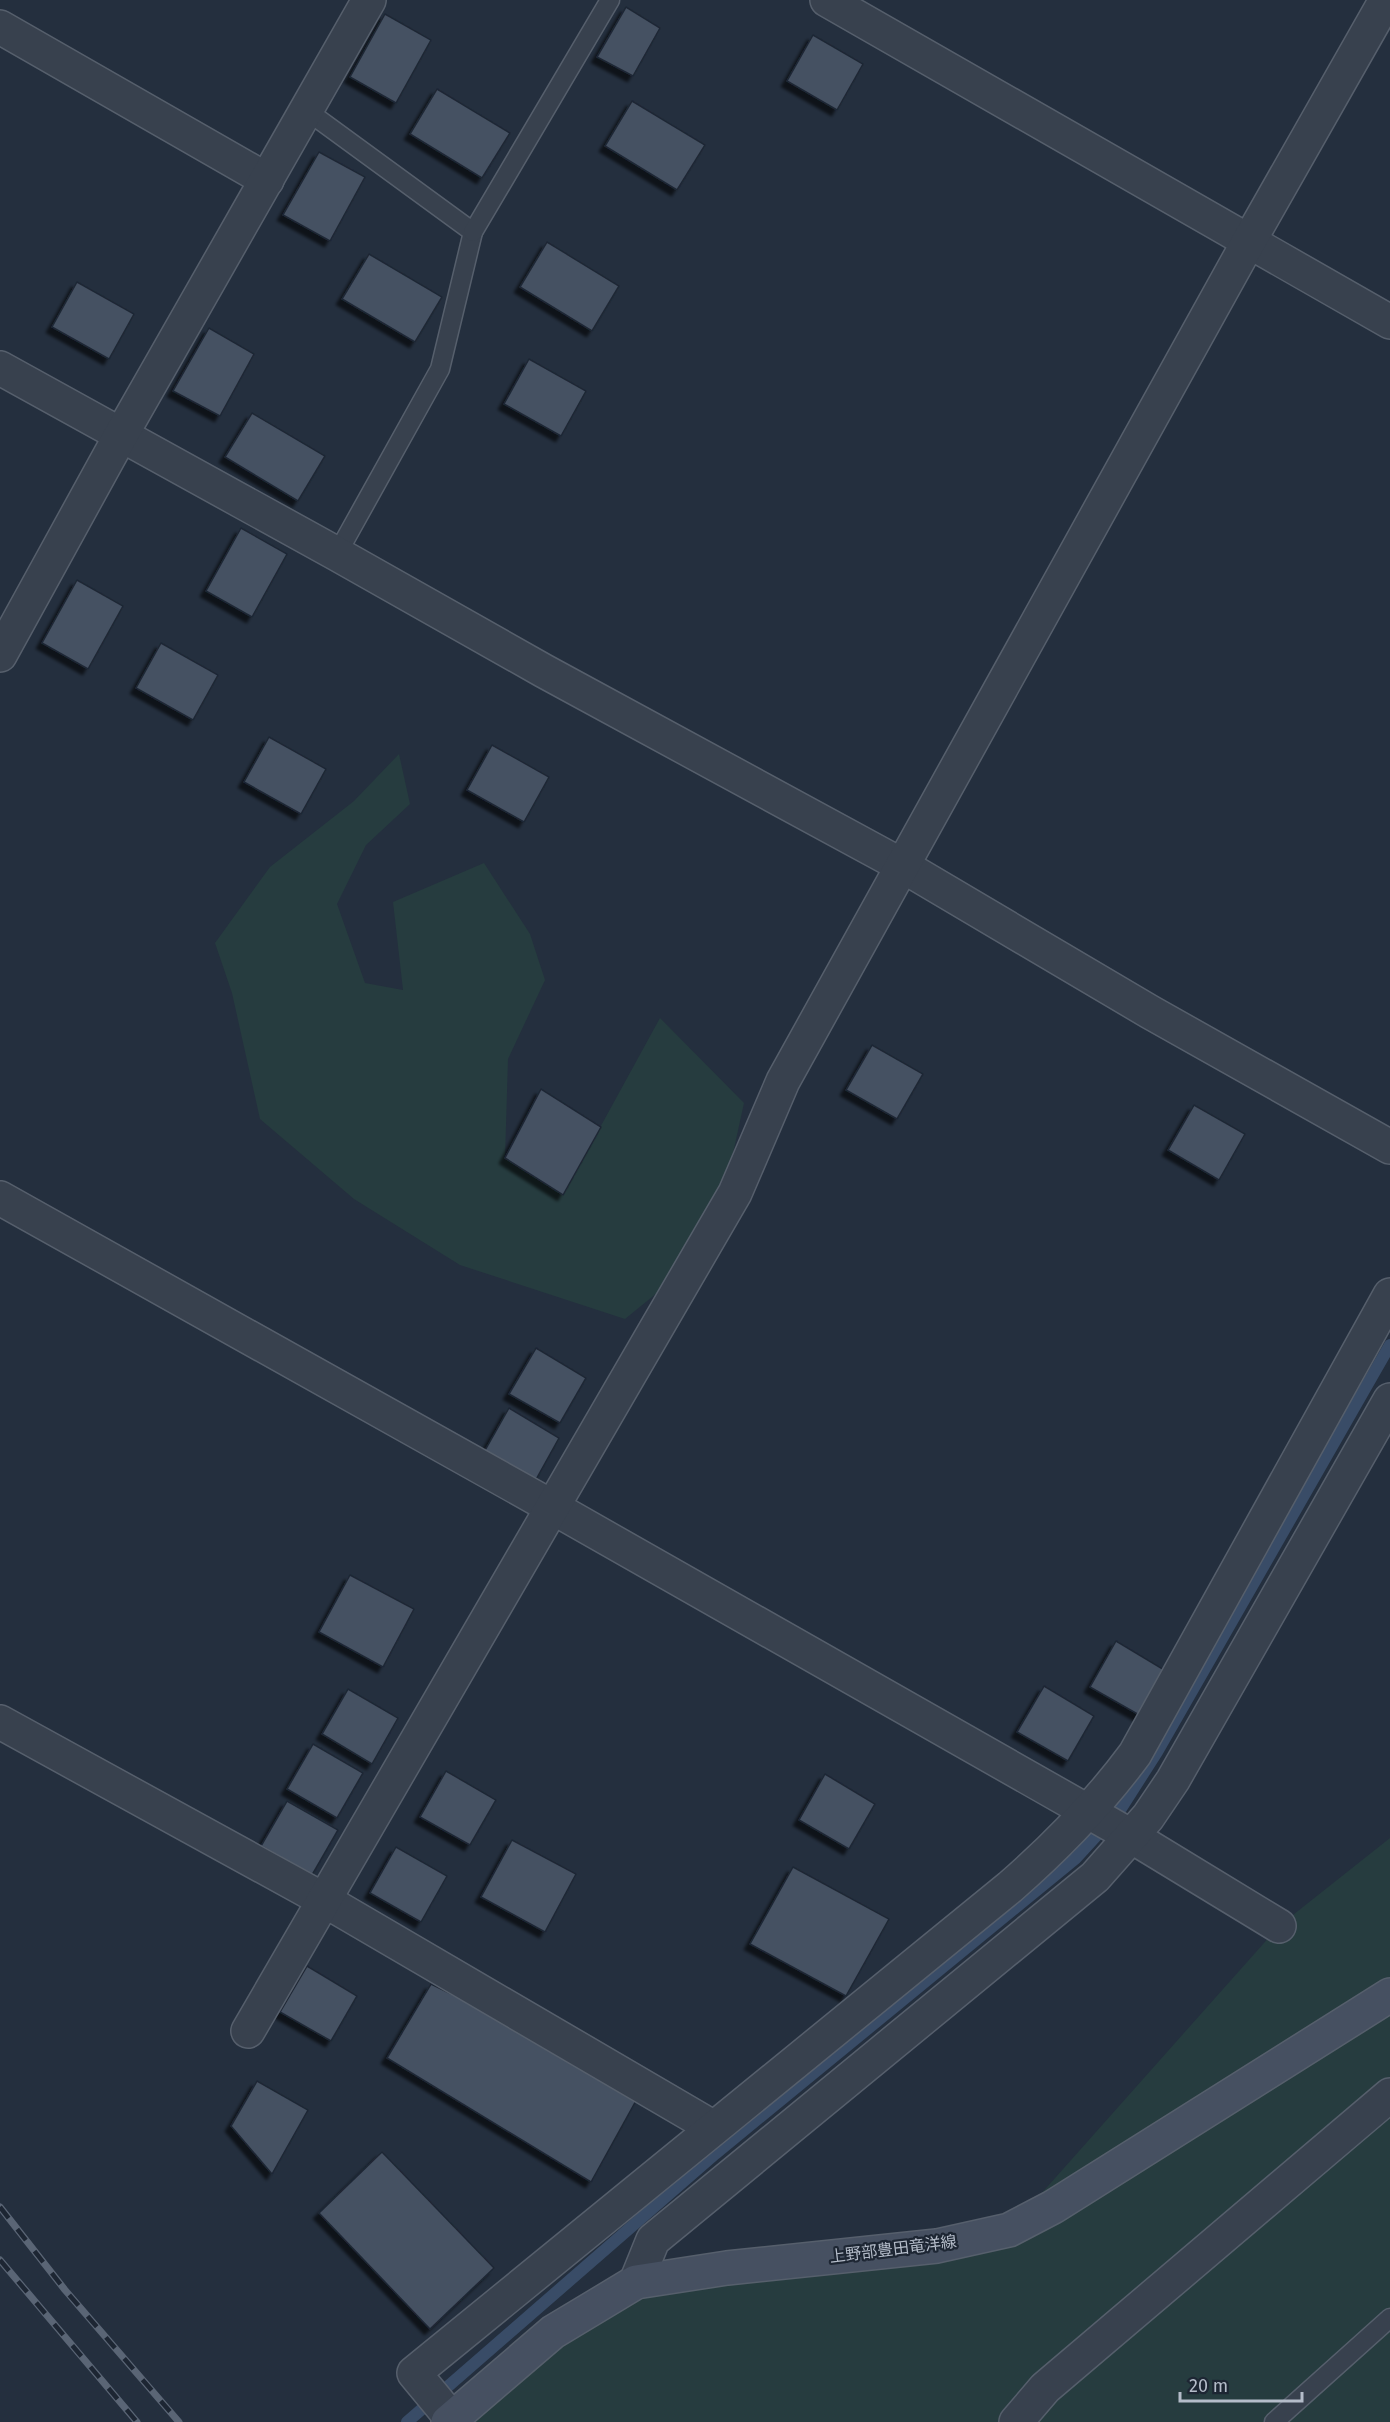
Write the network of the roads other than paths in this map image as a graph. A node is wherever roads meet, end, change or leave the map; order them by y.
1 (369, 0) edge
2 (610, 0) edge
3 (827, 0) edge
4 (1386, 0) edge
5 (0, 27) edge
6 (306, 110) junction
7 (267, 180) junction
8 (473, 232) junction
9 (1248, 241) junction
10 (1390, 322) edge
11 (0, 368) edge
12 (121, 435) junction
13 (337, 554) junction
14 (0, 655) edge
15 (903, 866) junction
16 (1390, 1147) edge
17 (0, 1198) edge
18 (1390, 1295) edge
19 (1390, 1400) edge
20 (552, 1507) junction
21 (0, 1722) edge
22 (1088, 1812) junction
23 (1131, 1836) junction
24 (324, 1900) junction
25 (1279, 1926) dead end
26 (1390, 1995) edge
27 (248, 2031) dead end
28 (1390, 2095) edge
29 (714, 2128) junction
30 (636, 2282) junction
31 (1390, 2318) edge
32 (450, 2420) edge
33 (1016, 2422) edge
34 (1274, 2422) edge

1 - 6 street
2 - 8 lane
3 - 9 street
4 - 9 street
5 - 7 street
6 - 7 street
6 - 8 lane
7 - 12 street
8 - 13 lane
9 - 10 street
9 - 15 street
11 - 12 street
12 - 13 street
12 - 14 street
13 - 15 street
15 - 16 street
15 - 20 street
17 - 20 street
18 - 22 street
19 - 23 street
20 - 22 street
20 - 24 street
21 - 24 street
22 - 23 street
22 - 29 street
23 - 25 street
23 - 30 street
24 - 27 street
24 - 29 street
26 - 30 main road, 上野部豊田竜洋線
28 - 33 street
29 - 32 street
30 - 32 main road, 上野部豊田竜洋線
31 - 34 lane

